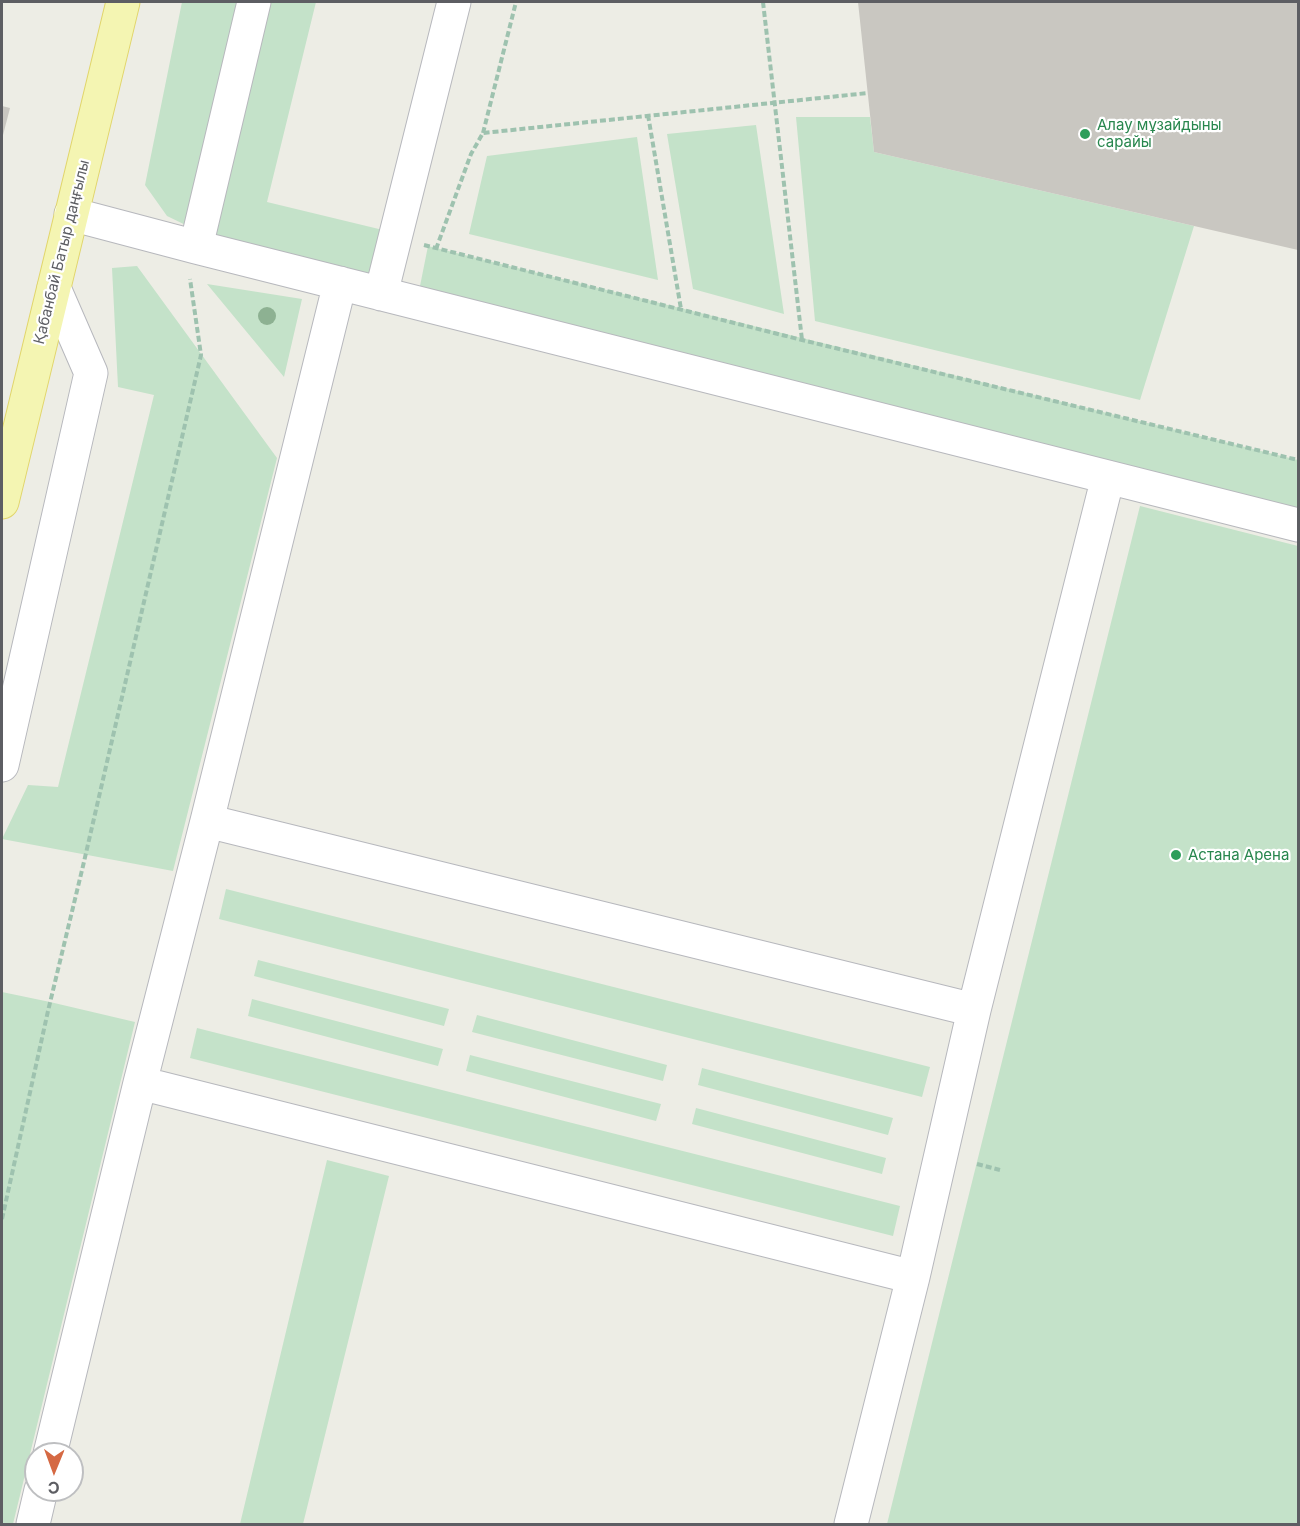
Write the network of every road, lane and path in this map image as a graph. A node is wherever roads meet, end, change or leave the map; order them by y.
1 (123, 2) edge
2 (254, 2) edge
3 (454, 2) edge
4 (516, 2) edge
5 (763, 2) edge
6 (868, 93) dead end
7 (775, 102) junction
8 (648, 115) junction
9 (483, 132) junction
10 (71, 214) junction
11 (394, 238) junction
12 (196, 247) junction
13 (436, 249) junction
14 (190, 279) dead end
15 (340, 283) junction
16 (54, 288) junction
17 (381, 294) junction
18 (681, 309) junction
19 (802, 340) junction
20 (1299, 460) edge
21 (1107, 477) junction
22 (2, 502) edge
23 (1299, 525) edge
24 (2, 765) edge
25 (207, 821) junction
26 (974, 1011) junction
27 (140, 1083) junction
28 (977, 1164) dead end
29 (1000, 1170) dead end
30 (2, 1219) edge
31 (913, 1276) junction
32 (53, 1442) edge
33 (38, 1502) edge
34 (33, 1524) edge
35 (851, 1524) edge

1 - 10 main road, Қабанбай Батыр даңғылы
2 - 12 lane
3 - 11 lane
4 - 9 path
5 - 7 path
6 - 7 path
7 - 8 path
7 - 19 path
8 - 9 path
8 - 18 path
9 - 13 path
10 - 12 lane
10 - 16 main road, Қабанбай Батыр даңғылы
11 - 13 path
11 - 17 lane
12 - 15 lane
13 - 18 path
14 - 30 path
15 - 17 lane
15 - 25 lane
16 - 22 main road, Қабанбай Батыр даңғылы
16 - 24 lane
17 - 21 lane
18 - 19 path
19 - 20 path
21 - 23 lane
21 - 26 lane
25 - 26 lane
25 - 27 lane
26 - 31 lane
27 - 31 lane
27 - 32 lane
28 - 29 path
31 - 35 lane
33 - 34 lane

